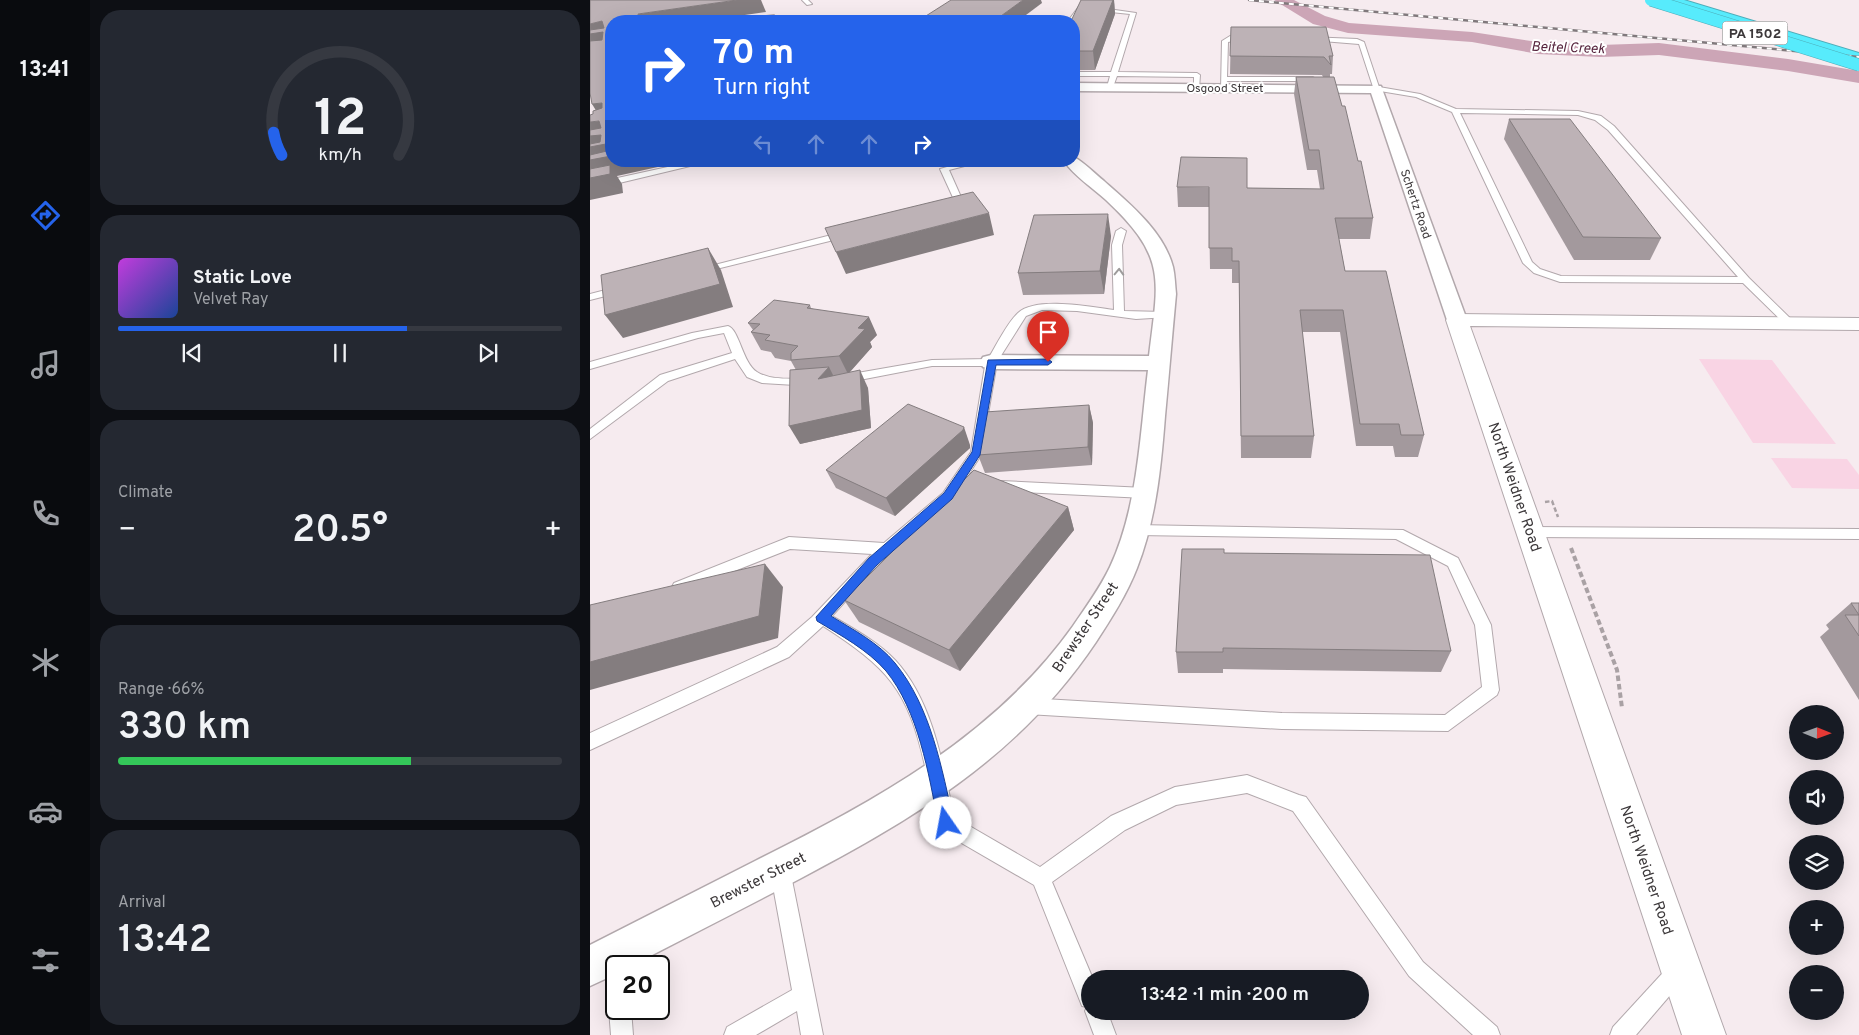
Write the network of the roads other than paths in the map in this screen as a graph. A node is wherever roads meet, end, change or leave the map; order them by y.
1 (1651, 0) edge
2 (1673, 0) edge
3 (1075, 15) edge
4 (1258, 38) edge
5 (1304, 38) edge
6 (1859, 57) edge
7 (1859, 65) edge
8 (1080, 75) edge
9 (1112, 81) junction
10 (1223, 84) junction
11 (1080, 86) edge
12 (1376, 89) junction
13 (1455, 111) junction
14 (680, 167) edge
15 (953, 167) edge
16 (1075, 167) edge
17 (590, 187) edge
18 (943, 210) edge
19 (1125, 227) junction
20 (859, 231) edge
21 (692, 272) edge
22 (1746, 280) junction
23 (627, 288) edge
24 (590, 296) edge
25 (1119, 313) junction
26 (1164, 315) junction
27 (1457, 320) junction
28 (1790, 323) junction
29 (1859, 324) edge
30 (738, 355) junction
31 (992, 362) junction
32 (1159, 363) junction
33 (590, 366) edge
34 (836, 380) edge
35 (819, 382) edge
36 (590, 435) edge
37 (955, 484) junction
38 (1145, 493) junction
39 (1136, 530) junction
40 (1530, 532) junction
41 (1859, 534) edge
42 (887, 549) junction
43 (662, 594) edge
44 (822, 617) junction
45 (1026, 706) junction
46 (590, 742) edge
47 (937, 779) junction
48 (780, 869) junction
49 (1041, 878) junction
50 (625, 955) edge
51 (605, 962) edge
52 (590, 966) edge
53 (1681, 968) junction
54 (1081, 976) edge
55 (804, 995) junction
56 (621, 1020) edge
57 (1099, 1020) edge
58 (622, 1035) edge
59 (735, 1035) edge
60 (812, 1035) edge
61 (1105, 1035) edge
62 (1489, 1035) edge
63 (1621, 1035) edge
64 (1704, 1035) edge

1 - 7 highway, PA 1502, bridge
2 - 6 highway, PA 1502
3 - 9 lane
4 - 10 lane
5 - 12 lane
8 - 9 lane
9 - 10 street, Osgood Street
9 - 11 street, Osgood Street
10 - 12 street, Osgood Street
12 - 13 lane
12 - 27 street, Schertz Road
13 - 22 lane
13 - 22 lane
14 - 17 lane
15 - 18 lane
16 - 19 street, Brewster Street
25 -> 19 lane
19 - 26 street, Brewster Street
20 - 21 lane
22 - 28 lane
23 - 24 lane
25 - 26 lane
25 - 31 lane
26 - 32 street, Brewster Street
27 - 28 street
27 - 40 street, North Weidner Road
28 - 29 street
30 - 33 lane
30 - 35 lane
30 - 36 lane
31 - 32 street
31 - 34 lane
31 - 37 lane
32 - 38 street, Brewster Street
37 - 38 lane
37 - 42 lane
38 - 39 street, Brewster Street
39 - 45 street, Brewster Street
39 - 45 lane
40 - 41 lane
40 - 53 street, North Weidner Road
42 - 43 lane
42 - 44 lane
44 - 46 lane
44 - 47 lane
45 - 47 street, Brewster Street
47 - 48 street, Brewster Street
47 - 49 lane
48 - 50 street, Brewster Street
48 - 55 lane
49 - 54 lane
49 - 62 lane
51 - 52 street, Brewster Street
53 - 63 lane
53 - 64 street, North Weidner Road
55 - 59 lane
55 - 60 lane
56 - 58 lane
57 - 61 lane

